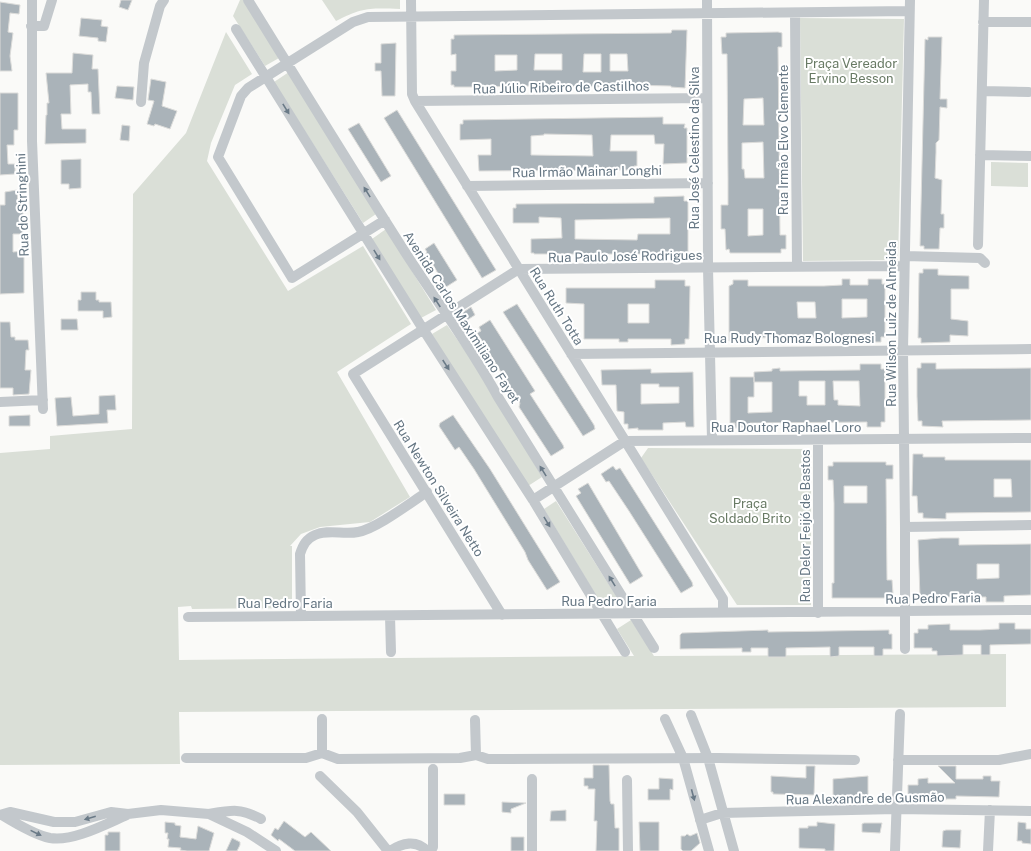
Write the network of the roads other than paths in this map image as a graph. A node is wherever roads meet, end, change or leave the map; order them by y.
1 (32, 0) edge
2 (52, 0) edge
3 (164, 0) edge
4 (248, 0) edge
5 (411, 0) edge
6 (707, 0) edge
7 (910, 0) edge
8 (984, 0) edge
9 (909, 11) junction
10 (795, 13) junction
11 (707, 14) junction
12 (411, 17) junction
13 (983, 22) junction
14 (1030, 22) dead end
15 (31, 26) junction
16 (236, 29) dead end
17 (286, 62) junction
18 (266, 76) junction
19 (982, 91) junction
20 (1028, 92) dead end
21 (707, 98) junction
22 (415, 101) junction
23 (141, 102) dead end
24 (980, 155) junction
25 (1031, 156) edge
26 (708, 183) junction
27 (467, 186) junction
28 (384, 220) junction
29 (364, 233) junction
30 (978, 245) dead end
31 (904, 261) junction
32 (985, 263) dead end
33 (797, 266) junction
34 (708, 268) junction
35 (519, 270) junction
36 (445, 315) junction
37 (423, 329) junction
38 (1031, 349) edge
39 (902, 350) junction
40 (710, 352) junction
41 (571, 354) junction
42 (0, 402) edge
43 (1031, 438) edge
44 (712, 440) junction
45 (818, 440) junction
46 (904, 440) junction
47 (625, 441) junction
48 (554, 488) junction
49 (427, 492) junction
50 (533, 500) junction
51 (1031, 525) edge
52 (905, 526) junction
53 (1031, 610) edge
54 (904, 612) junction
55 (723, 613) junction
56 (818, 613) junction
57 (602, 614) junction
58 (633, 614) junction
59 (502, 615) junction
60 (301, 616) junction
61 (390, 616) junction
62 (188, 617) dead end
63 (654, 648) dead end
64 (905, 649) dead end
65 (391, 652) dead end
66 (625, 652) dead end
67 (900, 714) dead end
68 (691, 715) dead end
69 (322, 719) dead end
70 (665, 719) dead end
71 (475, 720) dead end
72 (322, 753) junction
73 (1031, 754) edge
74 (476, 755) junction
75 (186, 758) dead end
76 (683, 758) junction
77 (708, 758) junction
78 (855, 760) dead end
79 (898, 760) junction
80 (433, 769) dead end
81 (320, 776) dead end
82 (532, 779) dead end
83 (627, 780) dead end
84 (896, 809) junction
85 (990, 810) junction
86 (1031, 810) edge
87 (722, 813) junction
88 (128, 814) junction
89 (210, 814) junction
90 (0, 816) edge
91 (261, 819) dead end
92 (700, 820) junction
93 (276, 851) edge
94 (389, 851) edge
95 (427, 851) edge
96 (431, 851) edge
97 (532, 851) edge
98 (628, 851) edge
99 (709, 851) edge
100 (734, 851) edge
101 (895, 851) edge
102 (988, 851) edge

1 - 15 street, Rua do Stringhini
2 - 15 street
3 - 23 street
4 - 17 street, Avenida Carlos Maximiliano Fayet
5 - 12 street, Rua Ruth Totta
6 - 11 street, Rua José Celestino da Silva
7 - 9 street, Rua Wilson Luiz de Almeida
8 - 13 street
9 - 10 street
9 - 31 street, Rua Wilson Luiz de Almeida
10 - 11 street
10 - 33 street, Rua Irmão Elvo Clemente
11 - 12 street
11 - 21 street, Rua José Celestino da Silva
12 - 17 street
12 - 22 street, Rua Ruth Totta
13 - 14 street
13 - 19 street
15 - 42 street, Rua do Stringhini
16 - 18 street
17 - 18 street
28 -> 17 street, Avenida Carlos Maximiliano Fayet
18 -> 29 street
18 - 29 street
19 - 20 street
19 - 24 street
21 - 22 street, Rua Júlio Ribeiro de Castilhos
21 - 26 street, Rua José Celestino da Silva
22 - 27 street, Rua Ruth Totta
24 - 25 street
24 - 30 street
26 - 27 street, Rua Irmão Mainar Longhi
26 - 34 street, Rua José Celestino da Silva
27 - 35 street, Rua Ruth Totta
28 - 29 street
36 -> 28 street, Avenida Carlos Maximiliano Fayet
29 -> 37 street
31 - 32 street, Rua Paulo José Rodrigues
31 - 33 street, Rua Paulo José Rodrigues
31 - 39 street, Rua Wilson Luiz de Almeida
33 - 34 street, Rua Paulo José Rodrigues
34 - 35 street, Rua Paulo José Rodrigues
34 - 40 street, Rua José Celestino da Silva
35 - 36 street
35 - 41 street, Rua Ruth Totta
36 - 37 street
48 -> 36 street, Avenida Carlos Maximiliano Fayet
37 - 49 street, Rua Newton Silveira Netto
37 -> 50 street
38 - 39 street, Rua Rudy Thomaz Bolognesi
39 - 40 street, Rua Rudy Thomaz Bolognesi
39 - 46 street, Rua Wilson Luiz de Almeida
40 - 41 street, Rua Rudy Thomaz Bolognesi
40 - 44 street, Rua José Celestino da Silva
41 - 47 street, Rua Ruth Totta
43 - 46 street, Rua Doutor Raphael Loro
44 - 45 street, Rua Doutor Raphael Loro
44 - 47 street, Rua Doutor Raphael Loro
45 - 46 street, Rua Doutor Raphael Loro
45 - 56 street, Rua Delor Feijó de Bastos
46 - 52 street, Rua Wilson Luiz de Almeida
47 - 48 street
47 - 55 street, Rua Ruth Totta
48 - 50 street
58 -> 48 street, Avenida Carlos Maximiliano Fayet
49 - 59 street, Rua Newton Silveira Netto
49 - 60 street
50 -> 57 street
51 - 52 street
52 - 54 street, Rua Wilson Luiz de Almeida
53 - 54 street, Rua Pedro Faria
54 - 56 street, Rua Pedro Faria
54 - 64 street, Rua Wilson Luiz de Almeida
55 - 56 street, Rua Pedro Faria
55 - 58 street, Rua Pedro Faria
57 - 58 street, Rua Pedro Faria
57 - 59 street, Rua Pedro Faria
57 - 66 street
58 - 63 street, Avenida Carlos Maximiliano Fayet
59 - 61 street, Rua Pedro Faria
60 - 61 street, Rua Pedro Faria
60 - 62 street, Rua Pedro Faria
61 - 65 street
67 - 79 street
68 - 77 street
69 - 72 street
70 - 76 street
71 - 74 street
72 - 74 street
72 - 75 street
73 - 79 street
74 - 76 street
76 - 77 street
76 -> 92 street
77 - 78 street
77 - 87 street
79 - 84 street
80 - 96 street
81 - 94 street
82 - 97 street
83 - 98 street
84 - 85 street, Rua Alexandre de Gusmão
84 - 87 street, Rua Alexandre de Gusmão
84 - 101 street
85 - 86 street, Rua Alexandre de Gusmão
85 - 102 street
87 - 92 street, Rua Alexandre de Gusmão
87 - 100 street
88 - 89 street
88 -> 90 street
90 -> 88 street
89 - 91 street
89 - 93 street
92 - 99 street
94 - 95 street

